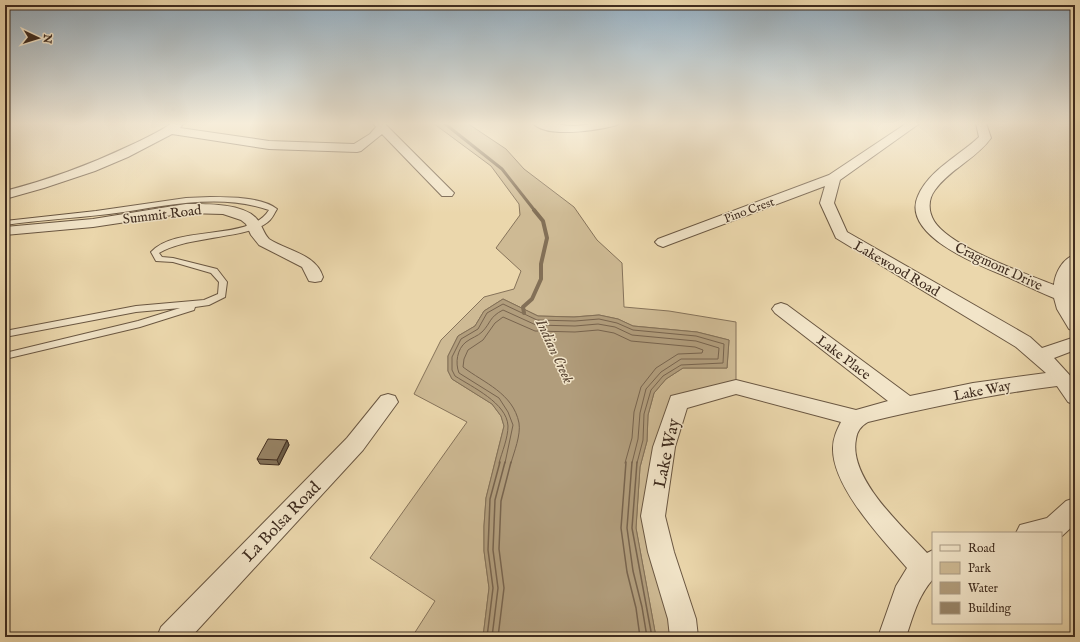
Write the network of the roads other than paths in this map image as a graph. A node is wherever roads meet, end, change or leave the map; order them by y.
1 (125, 153) edge
2 (408, 153) edge
3 (870, 153) edge
4 (967, 153) edge
5 (834, 178) junction
6 (447, 193) dead end
7 (5, 195) edge
8 (5, 222) edge
9 (255, 226) junction
10 (5, 231) edge
11 (663, 242) dead end
12 (1075, 260) edge
13 (315, 277) dead end
14 (1068, 298) edge
15 (206, 303) junction
16 (781, 309) dead end
17 (1075, 325) edge
18 (5, 334) edge
19 (1075, 343) edge
20 (5, 356) edge
21 (1040, 356) junction
22 (1062, 378) junction
23 (1075, 397) edge
24 (388, 402) dead end
25 (907, 405) junction
26 (857, 418) junction
27 (1075, 509) edge
28 (1034, 532) edge
29 (928, 565) edge
30 (171, 637) edge
31 (684, 637) edge
32 (892, 637) edge

1 - 7 street
2 - 6 street
3 - 5 street
4 - 14 street, Cragmont Drive
5 - 11 street, Pino Crest
5 - 21 street, Lakewood Road
8 - 9 lane
9 - 10 street, Summit Road
9 - 13 street, Summit Road
9 - 15 lane
12 - 14 street
14 - 17 street
15 - 18 lane
15 - 20 lane
16 - 25 street, Lake Place
19 - 21 street
21 - 22 street, Lakewood Road
22 - 23 street, Lakewood Road
22 - 25 street, Lake Way
24 - 30 street, La Bolsa Road
25 - 26 street, Lake Way
26 - 29 street
26 - 31 street, Lake Way
27 - 28 street
29 - 32 street

